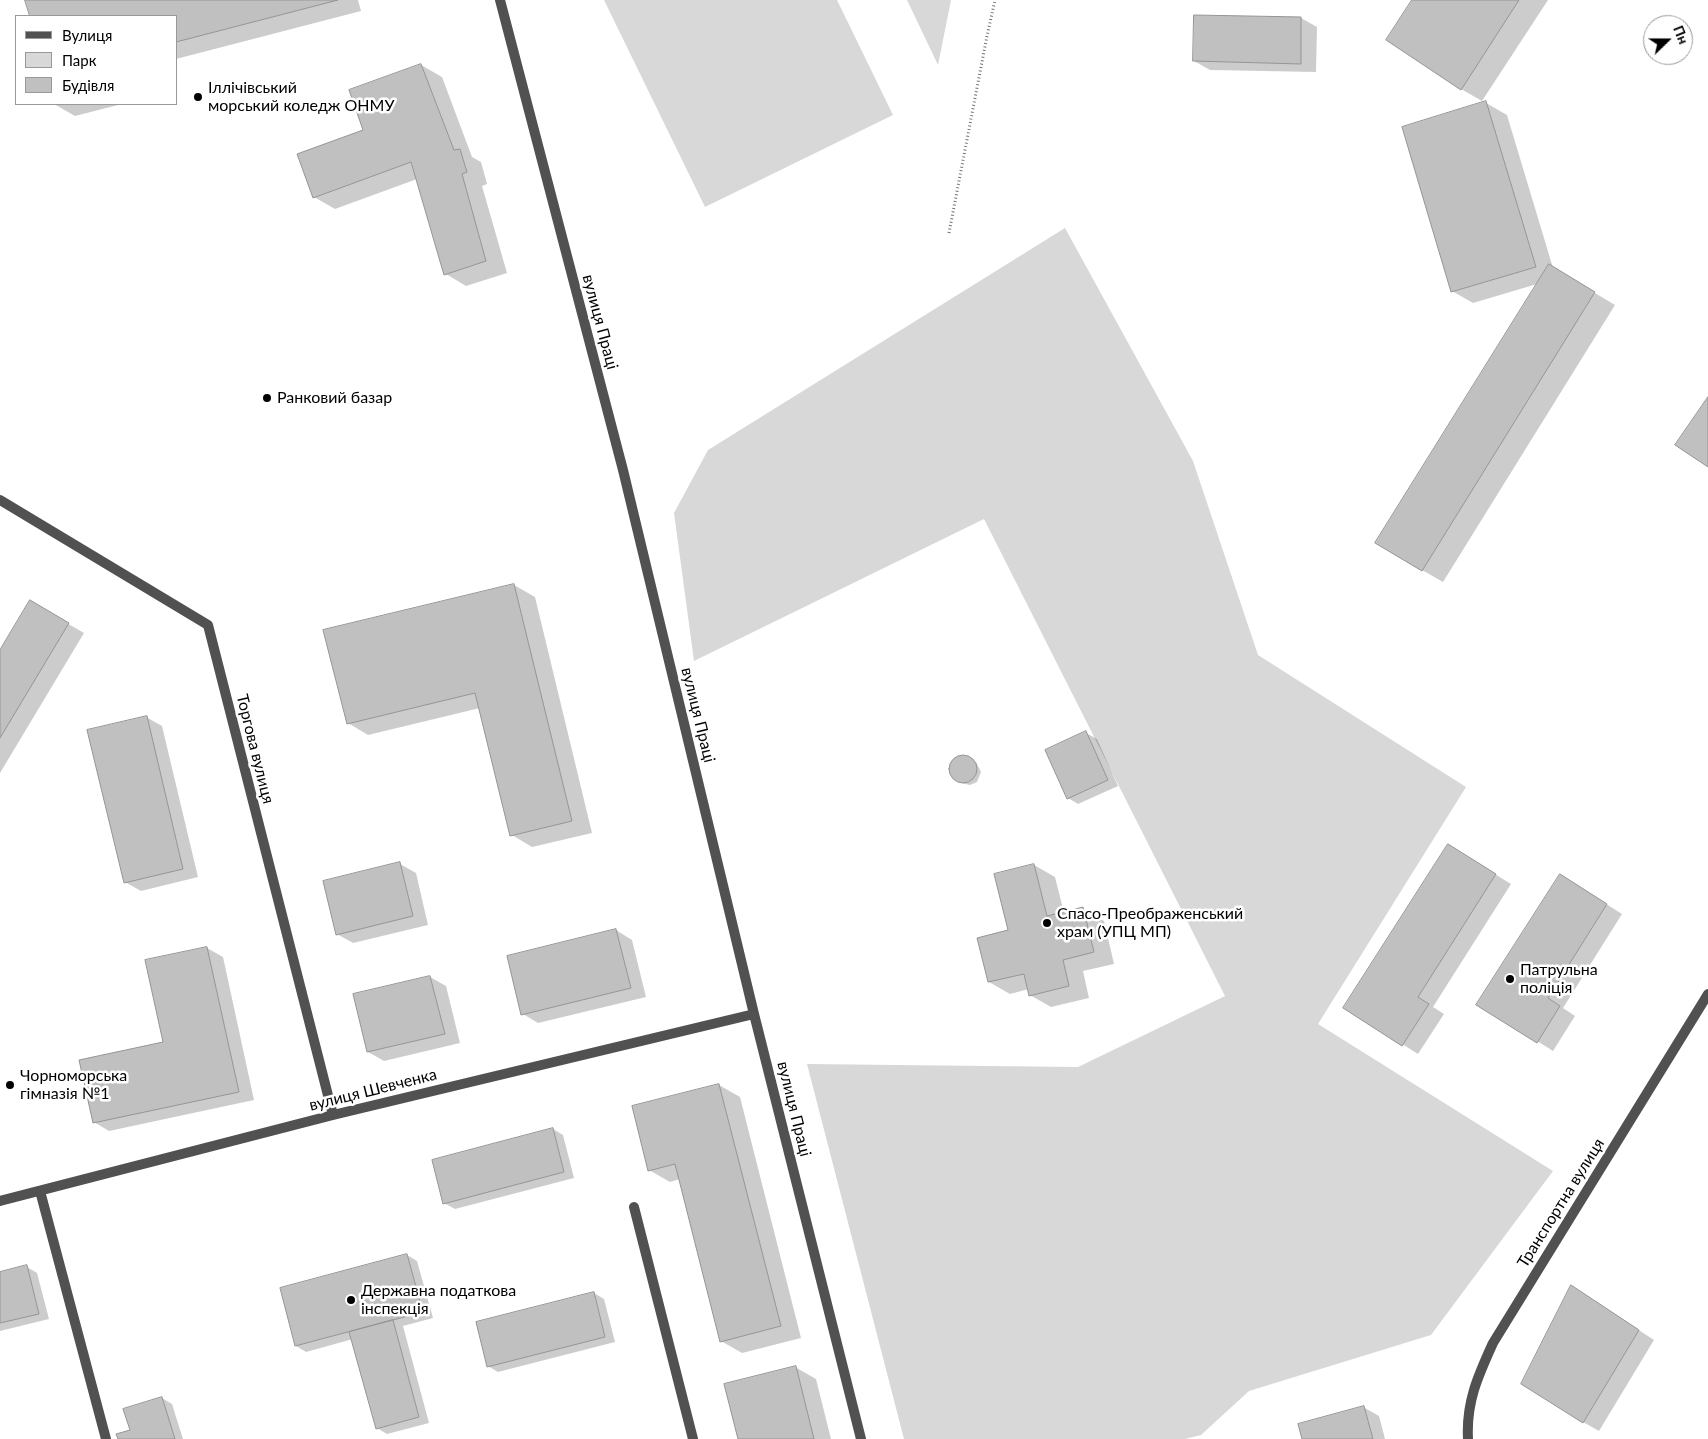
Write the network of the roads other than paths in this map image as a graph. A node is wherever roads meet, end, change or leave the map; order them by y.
1 (500, 0) edge
2 (0, 500) edge
3 (1708, 994) edge
4 (754, 1014) junction
5 (333, 1115) junction
6 (40, 1191) junction
7 (0, 1201) edge
8 (634, 1207) dead end
9 (106, 1439) edge
10 (693, 1439) edge
11 (861, 1439) edge
12 (1468, 1439) edge

1 - 4 street, вулиця Праці
2 - 5 street, Торгова вулиця
3 - 12 street, Транспортна вулиця
4 - 5 street, вулиця Шевченка
4 - 11 street, вулиця Праці
5 - 6 street, вулиця Шевченка
6 - 7 street, вулиця Шевченка
6 - 9 street
8 - 10 street

